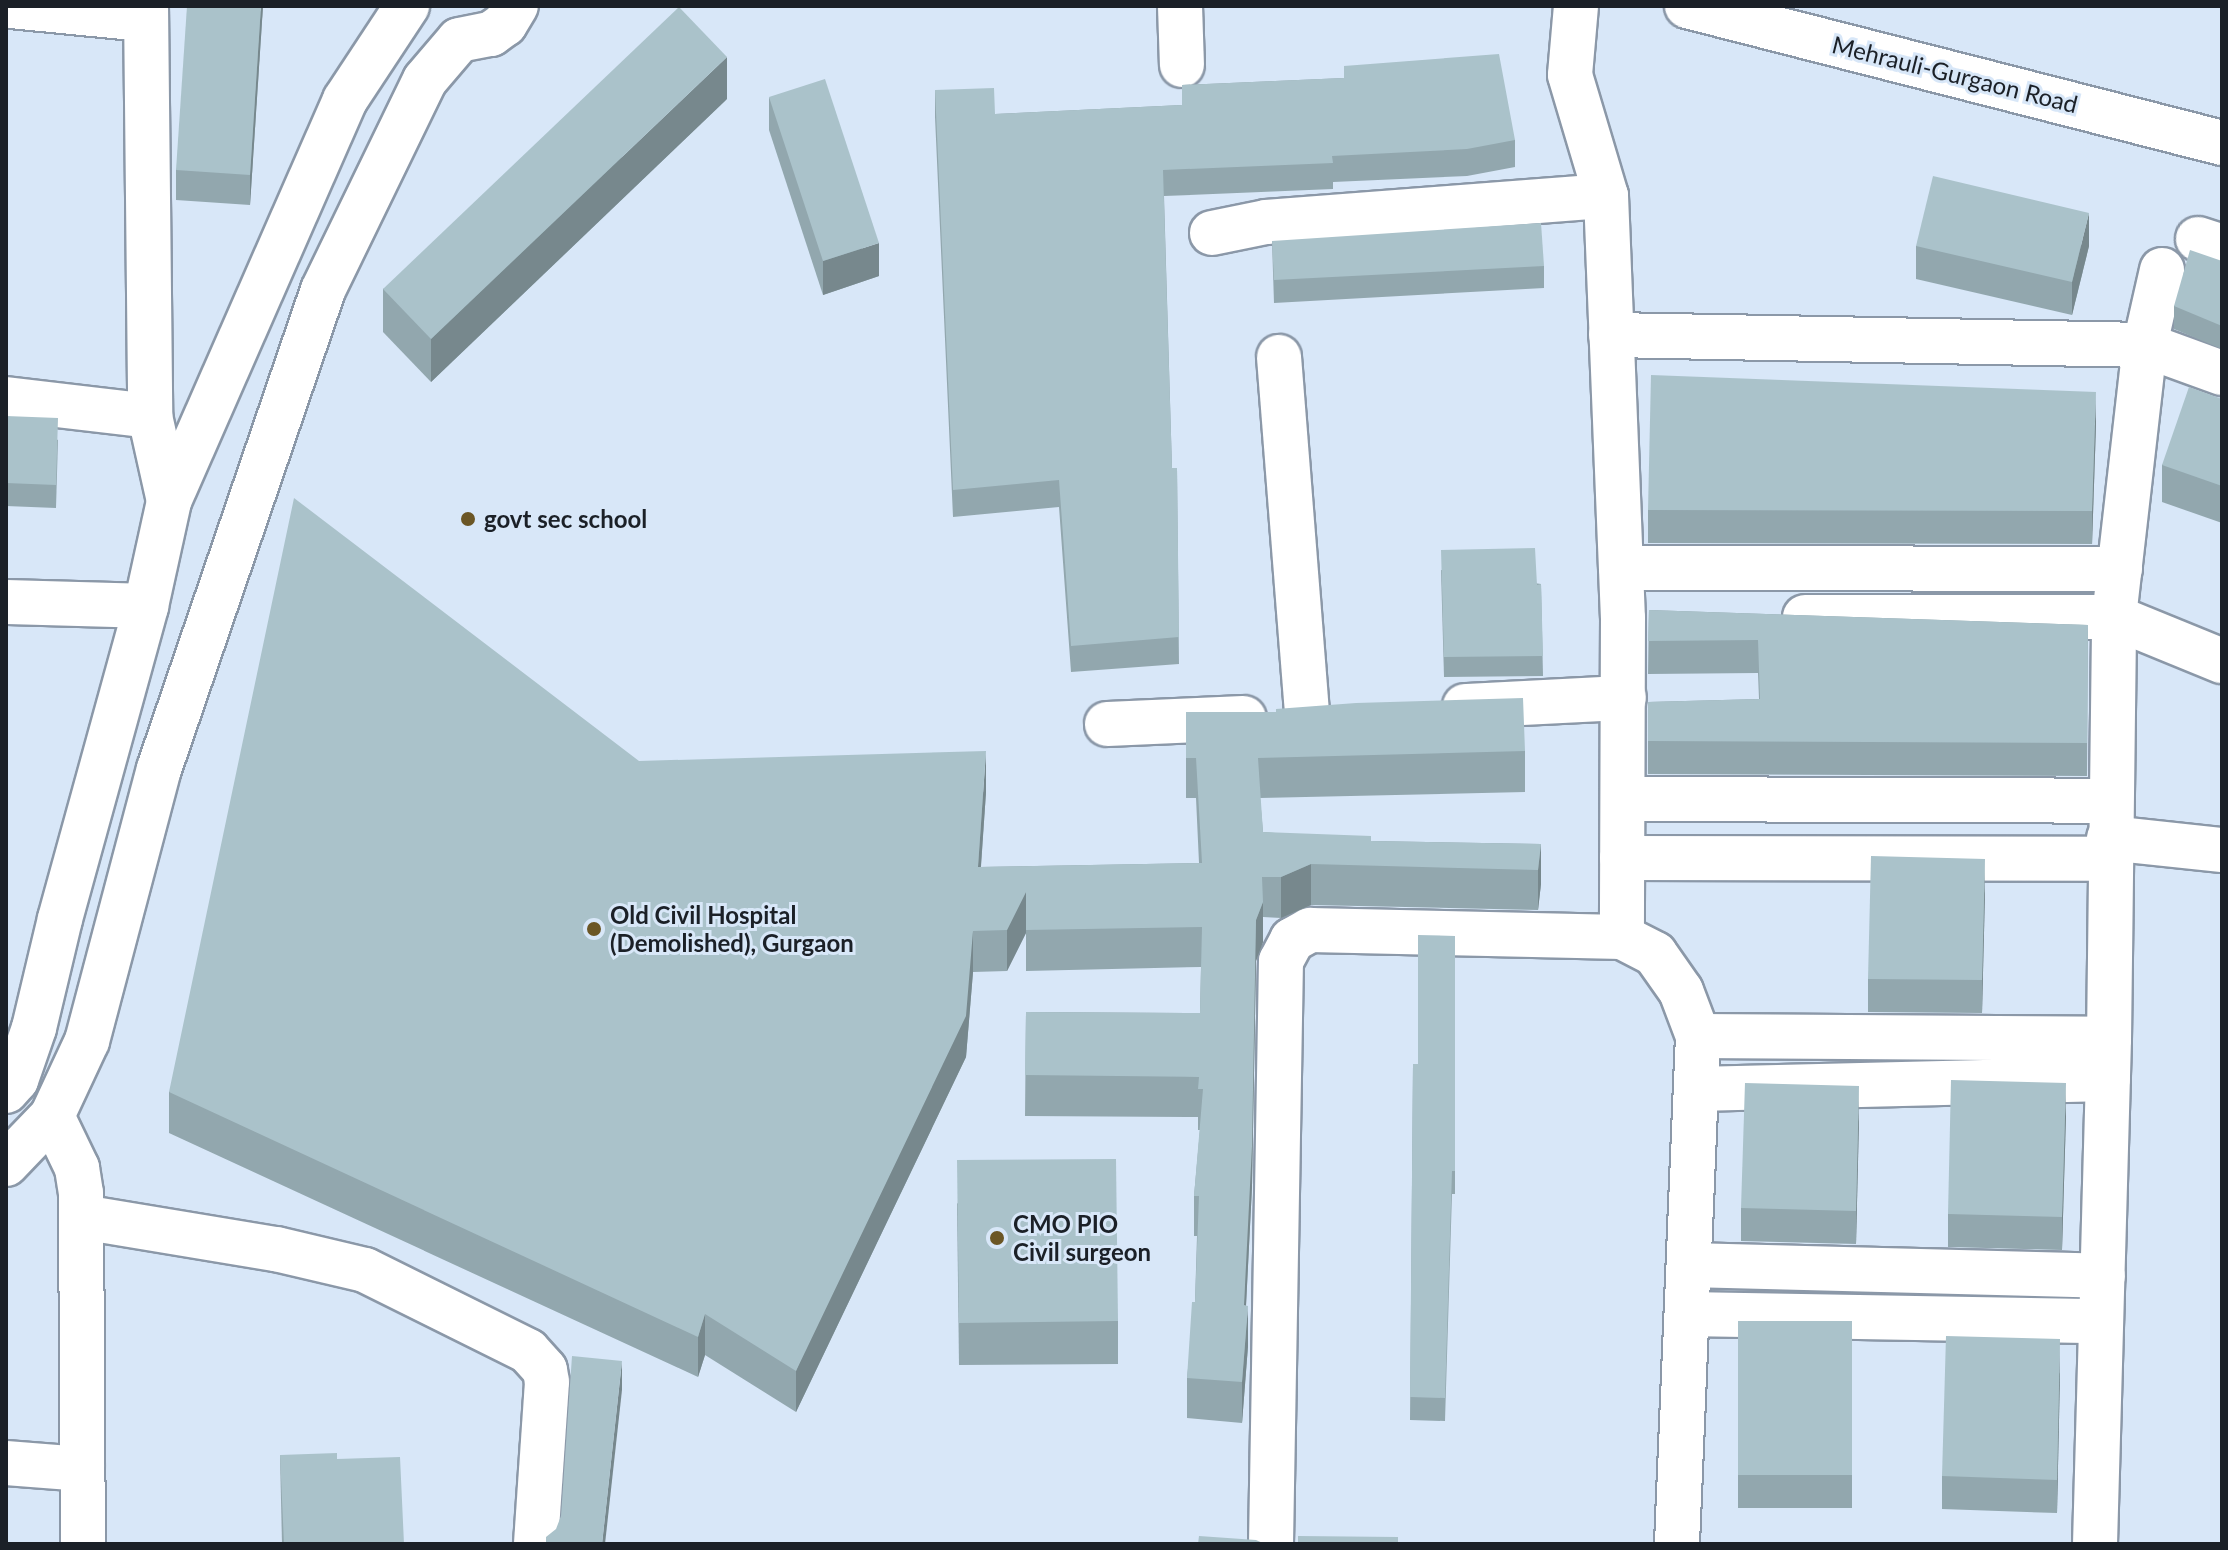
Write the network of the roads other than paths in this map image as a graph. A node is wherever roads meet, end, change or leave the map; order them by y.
1 (11, 6) edge
2 (407, 6) edge
3 (516, 6) edge
4 (1180, 6) edge
5 (1576, 6) edge
6 (1687, 6) edge
7 (145, 12) edge
8 (1182, 65) dead end
9 (2222, 143) edge
10 (1606, 196) junction
11 (1212, 233) dead end
12 (2162, 270) dead end
13 (1611, 335) junction
14 (2145, 345) junction
15 (1279, 357) dead end
16 (2222, 373) edge
17 (6, 399) edge
18 (150, 416) junction
19 (169, 501) junction
20 (1621, 568) junction
21 (2120, 569) junction
22 (6, 602) edge
23 (146, 606) junction
24 (1766, 617) edge
25 (2114, 617) junction
26 (1623, 618) junction
27 (1671, 618) edge
28 (2222, 661) edge
29 (1624, 698) junction
30 (1418, 709) edge
31 (1354, 713) edge
32 (1307, 715) junction
33 (1107, 724) dead end
34 (1623, 799) junction
35 (2109, 833) junction
36 (2222, 850) edge
37 (1622, 858) junction
38 (1622, 937) junction
39 (1698, 1036) junction
40 (2109, 1059) junction
41 (1696, 1089) junction
42 (6, 1091) edge
43 (52, 1116) junction
44 (6, 1164) edge
45 (82, 1217) junction
46 (1689, 1265) junction
47 (2103, 1276) junction
48 (1687, 1314) junction
49 (2101, 1321) junction
50 (6, 1463) edge
51 (82, 1469) junction
52 (83, 1544) edge
53 (536, 1544) edge
54 (1271, 1544) edge
55 (1677, 1544) edge
56 (2095, 1544) edge

1 - 7 street
2 - 19 street
3 - 43 street
4 - 8 street
5 - 10 street
6 - 9 street, Mehrauli-Gurgaon Road
7 - 18 street
10 - 11 street
10 - 13 street
12 - 14 street
13 - 14 street
13 - 20 street
14 - 16 street
14 - 21 street
15 - 32 street
17 - 18 street
18 - 19 street
19 - 23 street
20 - 21 street
20 - 26 street
21 - 25 street
22 - 23 street
23 - 42 street
24 - 25 street
25 - 28 street
25 - 35 street
26 - 27 street
26 - 29 street
29 - 30 street
29 - 34 street
31 - 32 street
32 - 33 street
34 - 35 street
34 - 37 street
35 - 36 street
35 - 37 street
35 - 40 street
37 - 38 street
38 - 39 street
38 - 54 street
39 - 40 street
39 - 41 street
40 - 41 street
40 - 47 street
41 - 46 street
43 - 44 street
43 - 45 street
45 - 51 street
45 - 53 street
46 - 47 street
46 - 48 street
47 - 49 street
48 - 49 street
48 - 55 street
49 - 56 street
50 - 51 street
51 - 52 street

